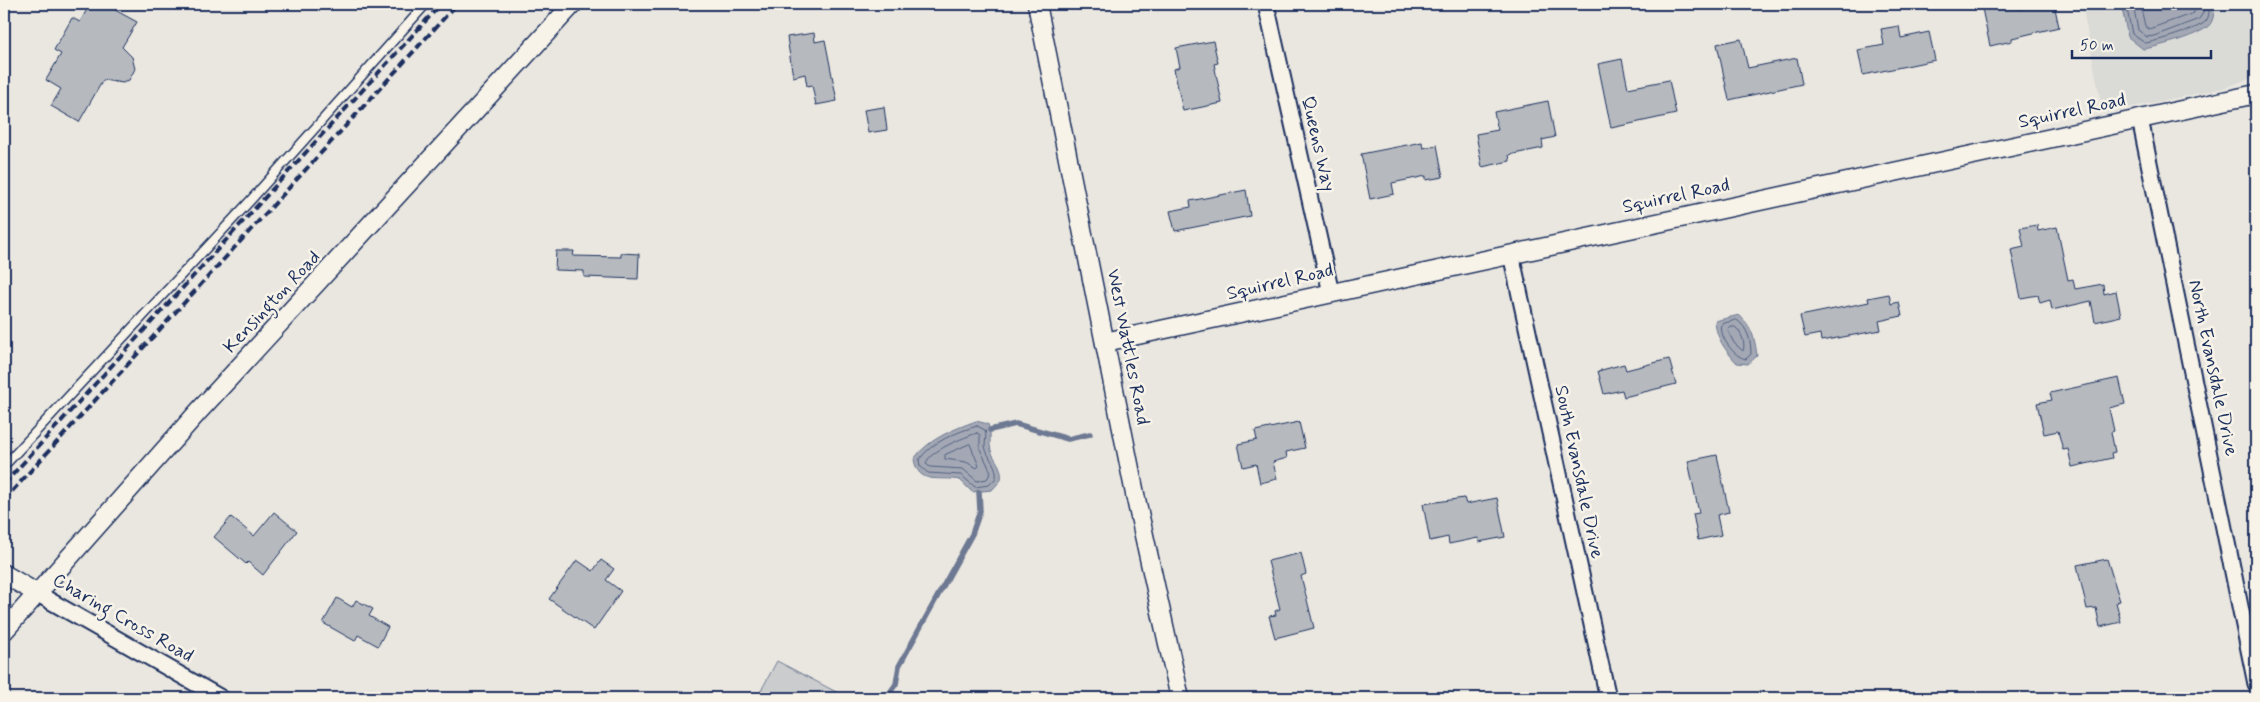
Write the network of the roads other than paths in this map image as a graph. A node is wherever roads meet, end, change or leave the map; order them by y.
1 (426, 4) edge
2 (573, 4) edge
3 (1037, 4) edge
4 (1266, 4) edge
5 (2256, 94) edge
6 (2140, 119) junction
7 (1511, 254) junction
8 (1331, 292) junction
9 (1105, 342) junction
10 (4, 466) edge
11 (4, 574) edge
12 (38, 594) junction
13 (4, 631) edge
14 (2256, 684) edge
15 (221, 698) edge
16 (1180, 698) edge
17 (1608, 698) edge

1 - 10 lane
2 - 12 street, Kensington Road
3 - 9 street, West Wattles Road
4 - 8 street, Queens Way
5 - 6 street, Squirrel Road
6 - 7 street, Squirrel Road
6 - 14 street, North Evansdale Drive
7 - 8 street, Squirrel Road
7 - 17 street, South Evansdale Drive
8 - 9 street, Squirrel Road
9 - 16 street, West Wattles Road
11 - 12 street, Charing Cross Road
12 - 13 street, Kensington Road
12 - 15 street, Charing Cross Road

